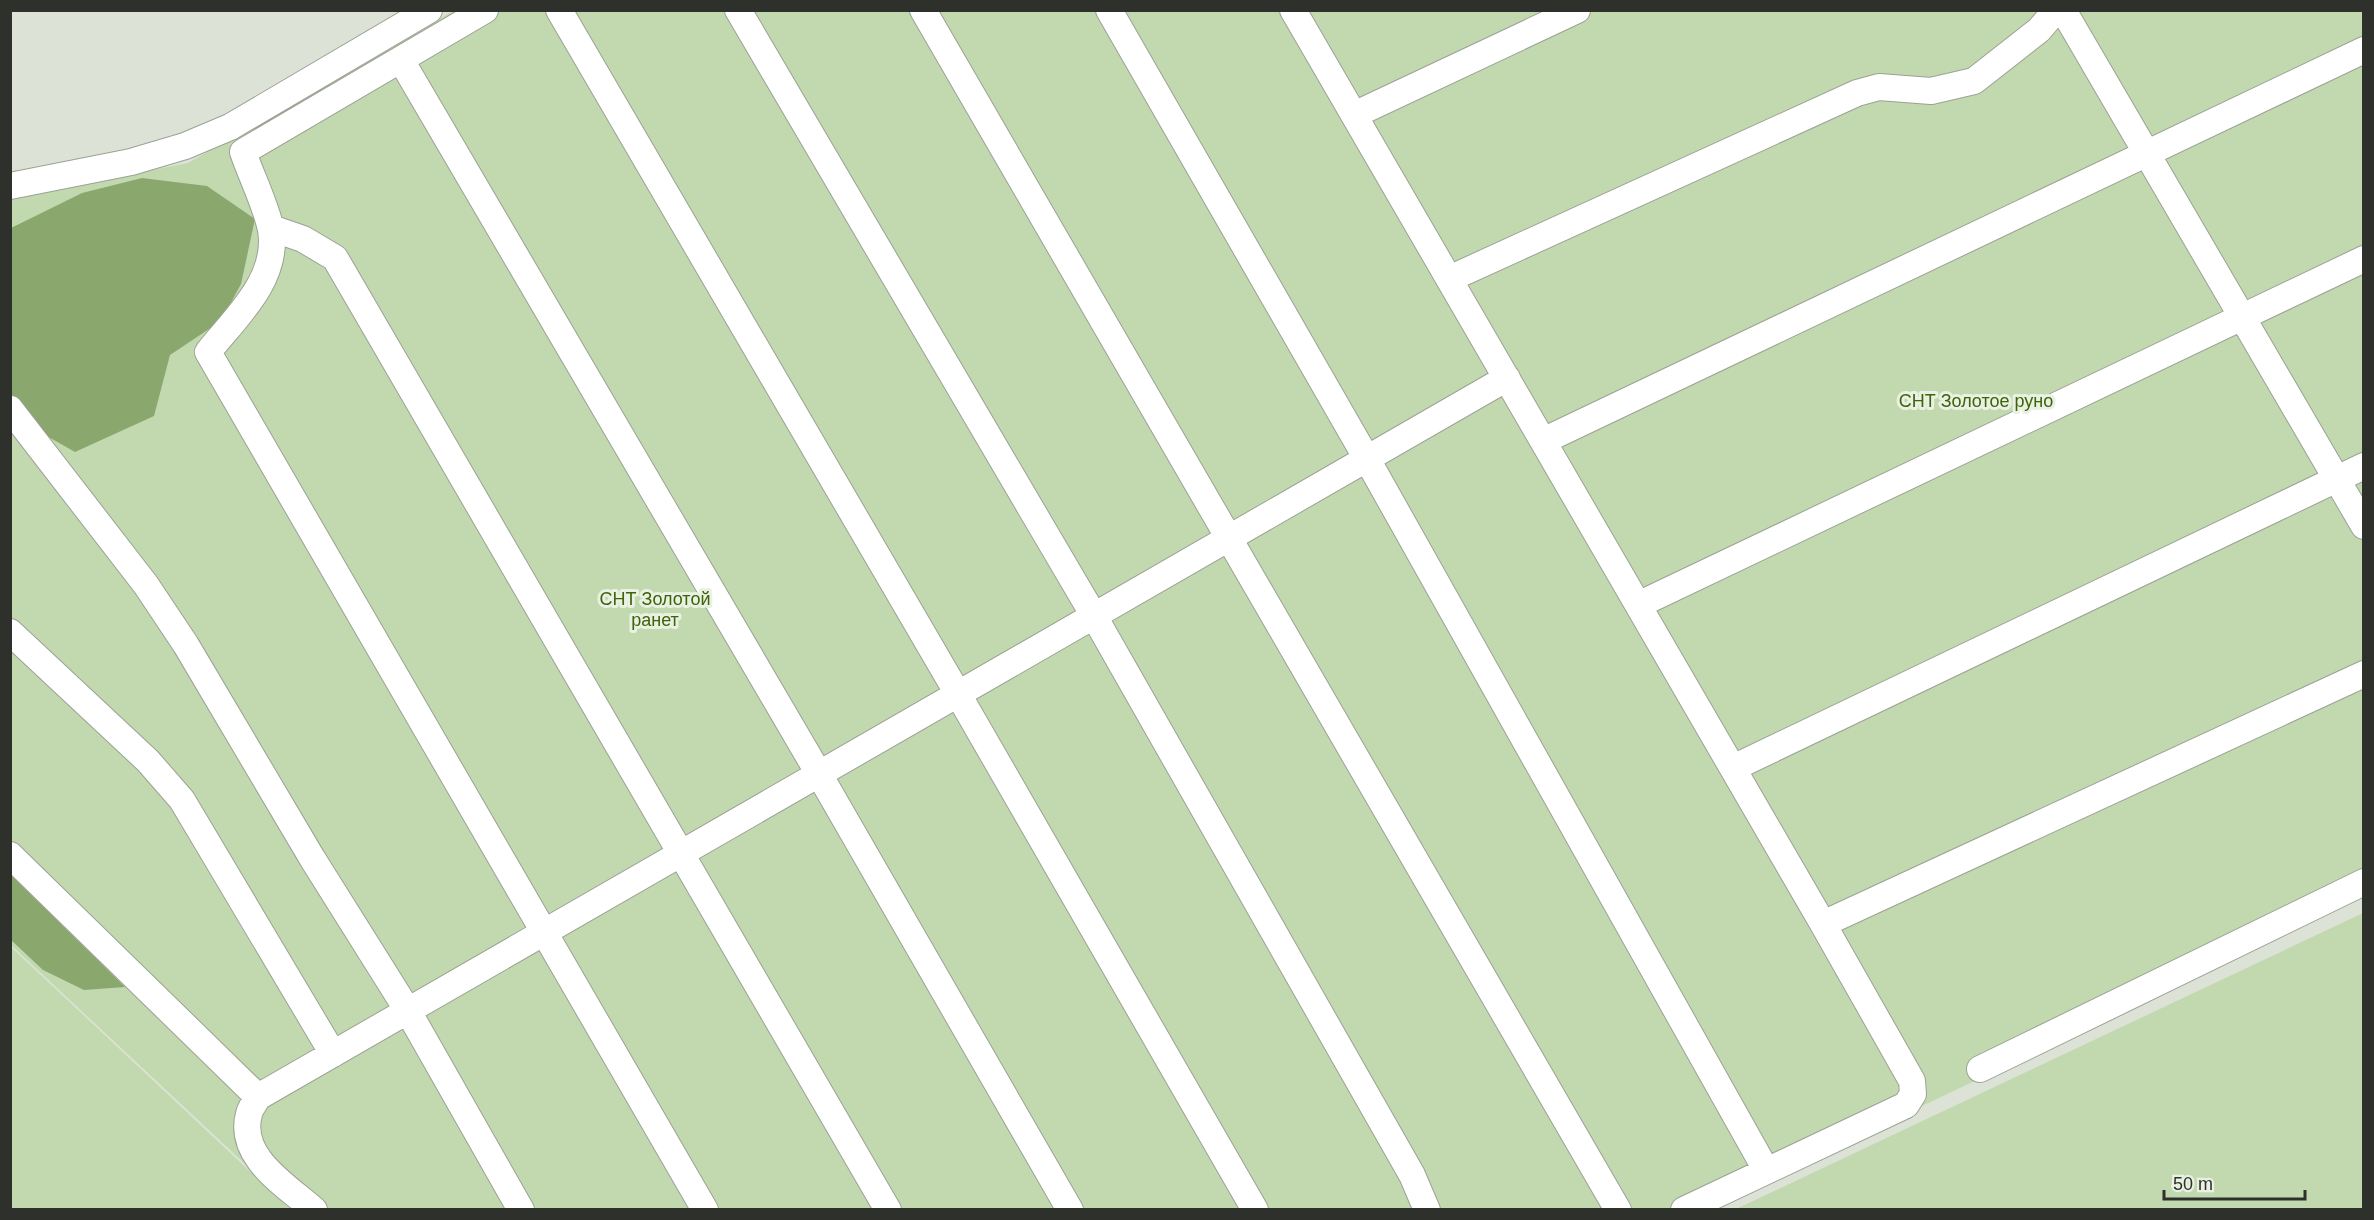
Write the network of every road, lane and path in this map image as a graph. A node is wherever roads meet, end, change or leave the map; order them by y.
1 (429, 10) edge
2 (485, 10) edge
3 (559, 10) edge
4 (738, 10) edge
5 (922, 10) edge
6 (1109, 10) edge
7 (1293, 10) edge
8 (1577, 10) edge
9 (2056, 10) edge
10 (2063, 10) edge
11 (2364, 50) edge
12 (401, 60) junction
13 (1354, 115) junction
14 (2145, 154) junction
15 (10, 186) edge
16 (270, 228) junction
17 (2364, 259) edge
18 (1449, 279) junction
19 (2242, 318) junction
20 (1507, 378) junction
21 (10, 410) edge
22 (1543, 441) junction
23 (1367, 459) junction
24 (2364, 466) edge
25 (2336, 480) junction
26 (2364, 526) edge
27 (1230, 538) junction
28 (1638, 605) junction
29 (1094, 616) junction
30 (10, 632) edge
31 (2364, 674) edge
32 (958, 694) junction
33 (1733, 768) junction
34 (819, 774) junction
35 (682, 853) junction
36 (10, 855) edge
37 (2364, 882) edge
38 (1823, 924) junction
39 (544, 933) junction
40 (408, 1011) junction
41 (333, 1054) junction
42 (1980, 1070) dead end
43 (258, 1097) junction
44 (1766, 1170) junction
45 (315, 1209) edge
46 (521, 1209) edge
47 (705, 1209) edge
48 (888, 1209) edge
49 (1070, 1209) edge
50 (1255, 1209) edge
51 (1427, 1209) edge
52 (1618, 1209) edge
53 (1684, 1209) edge

1 - 15 street
2 - 12 street
3 - 32 street
4 - 29 street
5 - 27 street
6 - 23 street
7 - 13 street
8 - 13 street
9 - 18 street
10 - 14 street
11 - 14 street
12 - 16 street
12 - 34 street
13 - 18 street
14 - 19 street
14 - 22 street
16 - 35 street
16 - 39 street
17 - 19 street
18 - 20 street
19 - 25 street
19 - 28 street
20 - 22 street
20 - 23 street
21 - 40 street
22 - 28 street
23 - 27 street
23 - 44 street
24 - 25 street
25 - 26 street
25 - 33 street
27 - 29 street
27 - 52 street
28 - 33 street
29 - 32 street
29 - 51 street
30 - 41 street
31 - 38 street
32 - 34 street
32 - 50 street
33 - 38 street
34 - 35 street
34 - 49 street
35 - 39 street
35 - 48 street
36 - 43 street
37 - 42 street
38 - 44 street
39 - 40 street
39 - 47 street
40 - 41 street
40 - 46 street
41 - 43 street
43 - 45 street
44 - 53 street

